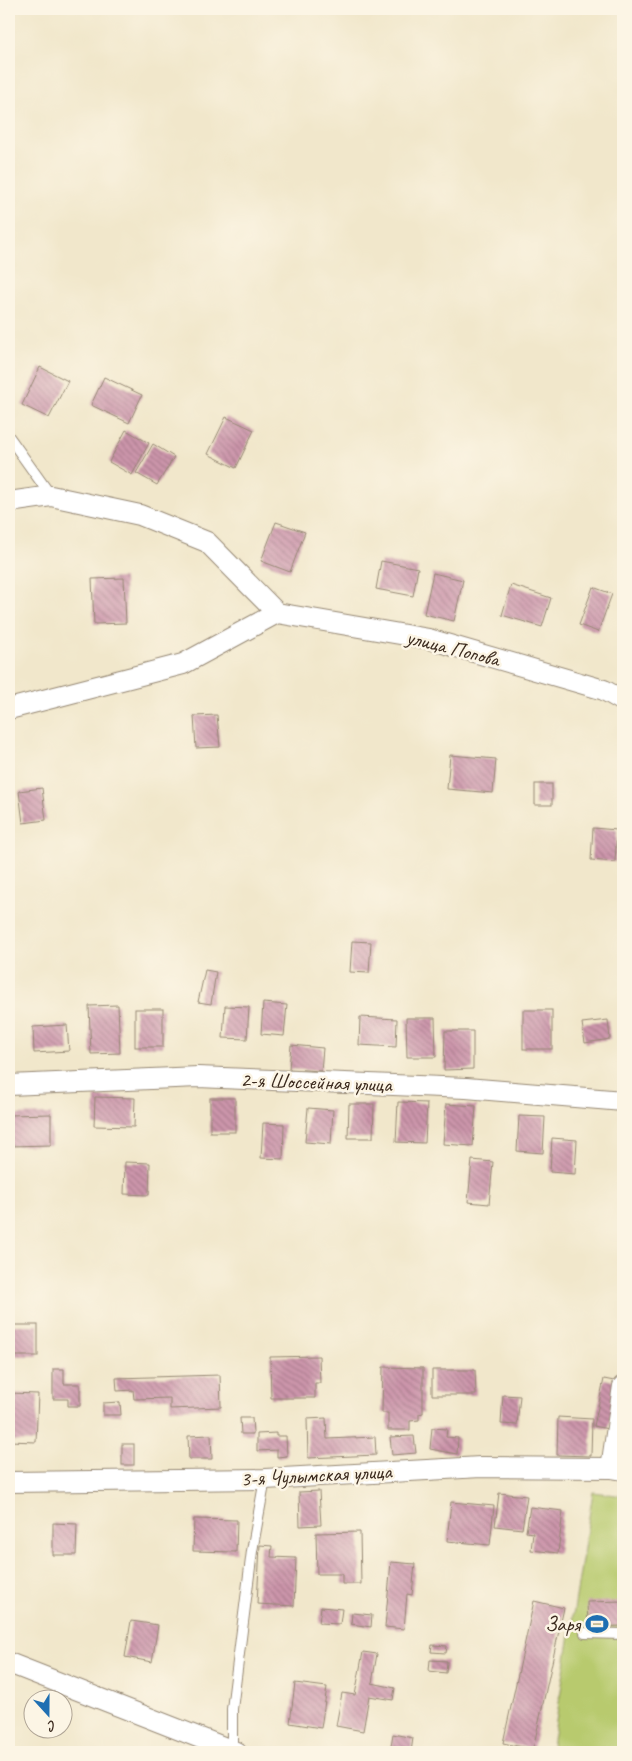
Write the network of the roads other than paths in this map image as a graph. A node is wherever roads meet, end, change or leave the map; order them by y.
1 (9, 437) edge
2 (51, 496) junction
3 (9, 502) edge
4 (277, 613) junction
5 (623, 701) edge
6 (9, 709) edge
7 (9, 1084) edge
8 (623, 1101) edge
9 (623, 1386) edge
10 (617, 1469) edge
11 (265, 1479) junction
12 (9, 1482) edge
13 (585, 1633) dead end
14 (623, 1634) edge
15 (9, 1663) edge
16 (234, 1751) edge

1 - 2 lane
2 - 3 street
2 - 4 street
4 - 5 street, улица Попова
4 - 6 street
7 - 8 street, 2-я Шоссейная улица
9 - 10 street
10 - 11 street, 3-я Чулымская улица
11 - 12 street, 3-я Чулымская улица
11 - 16 lane
13 - 14 lane
15 - 16 street

